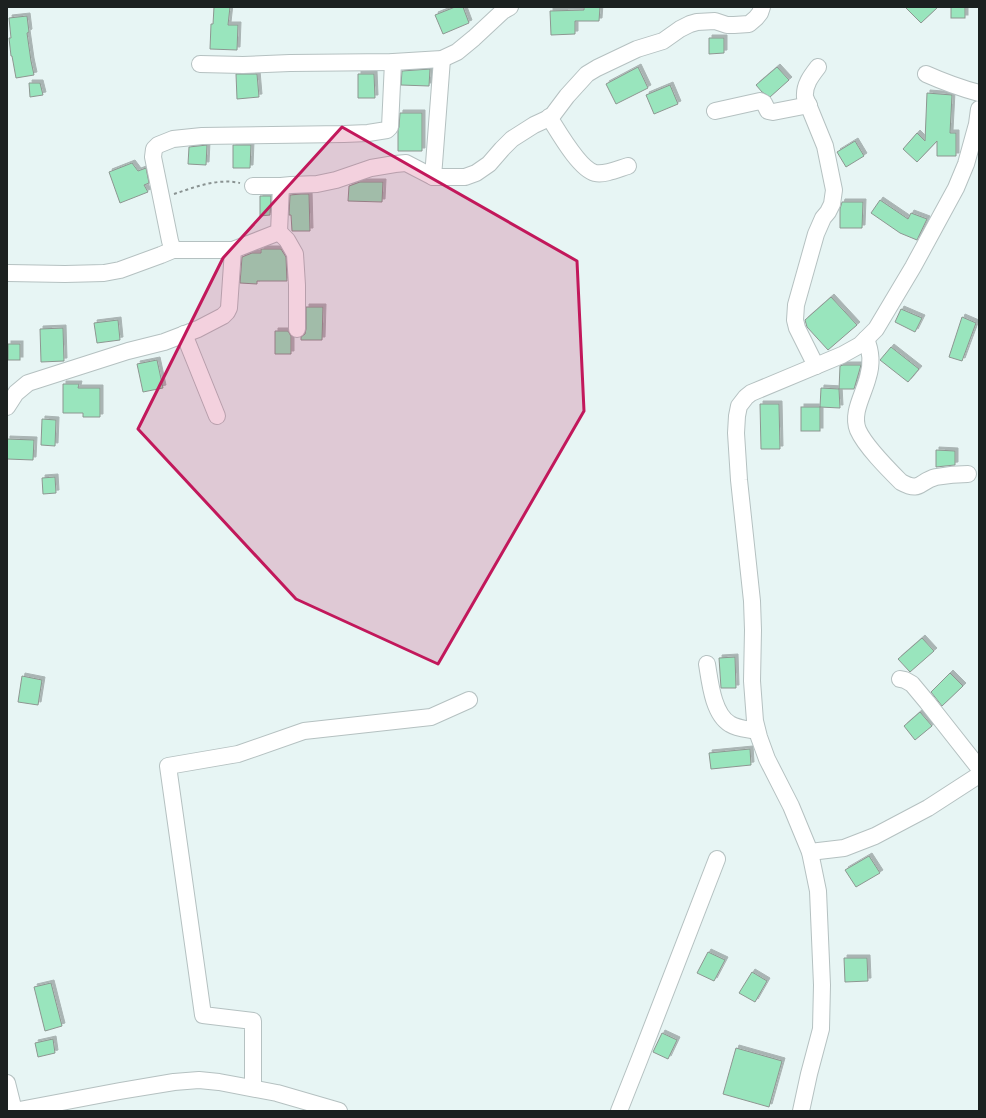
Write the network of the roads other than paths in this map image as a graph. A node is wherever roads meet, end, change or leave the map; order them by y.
1 (510, 7) edge
2 (762, 7) edge
3 (442, 59) junction
4 (393, 62) junction
5 (200, 64) dead end
6 (818, 67) dead end
7 (926, 74) dead end
8 (979, 93) edge
9 (809, 105) junction
10 (979, 109) edge
11 (715, 112) dead end
12 (549, 117) junction
13 (628, 166) dead end
14 (433, 177) junction
15 (253, 186) road end
16 (281, 186) junction
17 (279, 232) junction
18 (173, 250) junction
19 (234, 250) junction
20 (8, 273) edge
21 (297, 329) dead end
22 (184, 334) junction
23 (866, 338) junction
24 (816, 366) junction
25 (9, 398) edge
26 (217, 416) dead end
27 (968, 474) dead end
28 (707, 664) dead end
29 (900, 679) dead end
30 (469, 700) dead end
31 (757, 731) junction
32 (979, 768) edge
33 (979, 776) edge
34 (810, 852) junction
35 (717, 859) dead end
36 (7, 1083) edge
37 (253, 1088) junction
38 (14, 1111) edge
39 (338, 1111) edge
40 (619, 1111) edge
41 (801, 1111) edge

1 - 3 street
2 - 12 street
3 - 4 street
3 - 14 street
4 - 5 street
4 - 18 street
6 - 9 street
7 - 8 street
9 - 11 street
9 - 24 street
10 - 23 street
12 - 13 street
12 - 14 street
14 - 16 street
15 - 16 street
16 - 17 street
17 - 19 street
17 - 21 street
18 - 19 street
18 - 20 street
19 - 22 street
22 - 25 street
22 - 26 street
23 - 24 street
23 - 27 street
24 - 31 street
28 - 31 street
29 - 32 street
30 - 37 street
31 - 34 street
33 - 34 street
34 - 41 street
35 - 40 street
36 - 38 street
37 - 38 street
37 - 39 street

